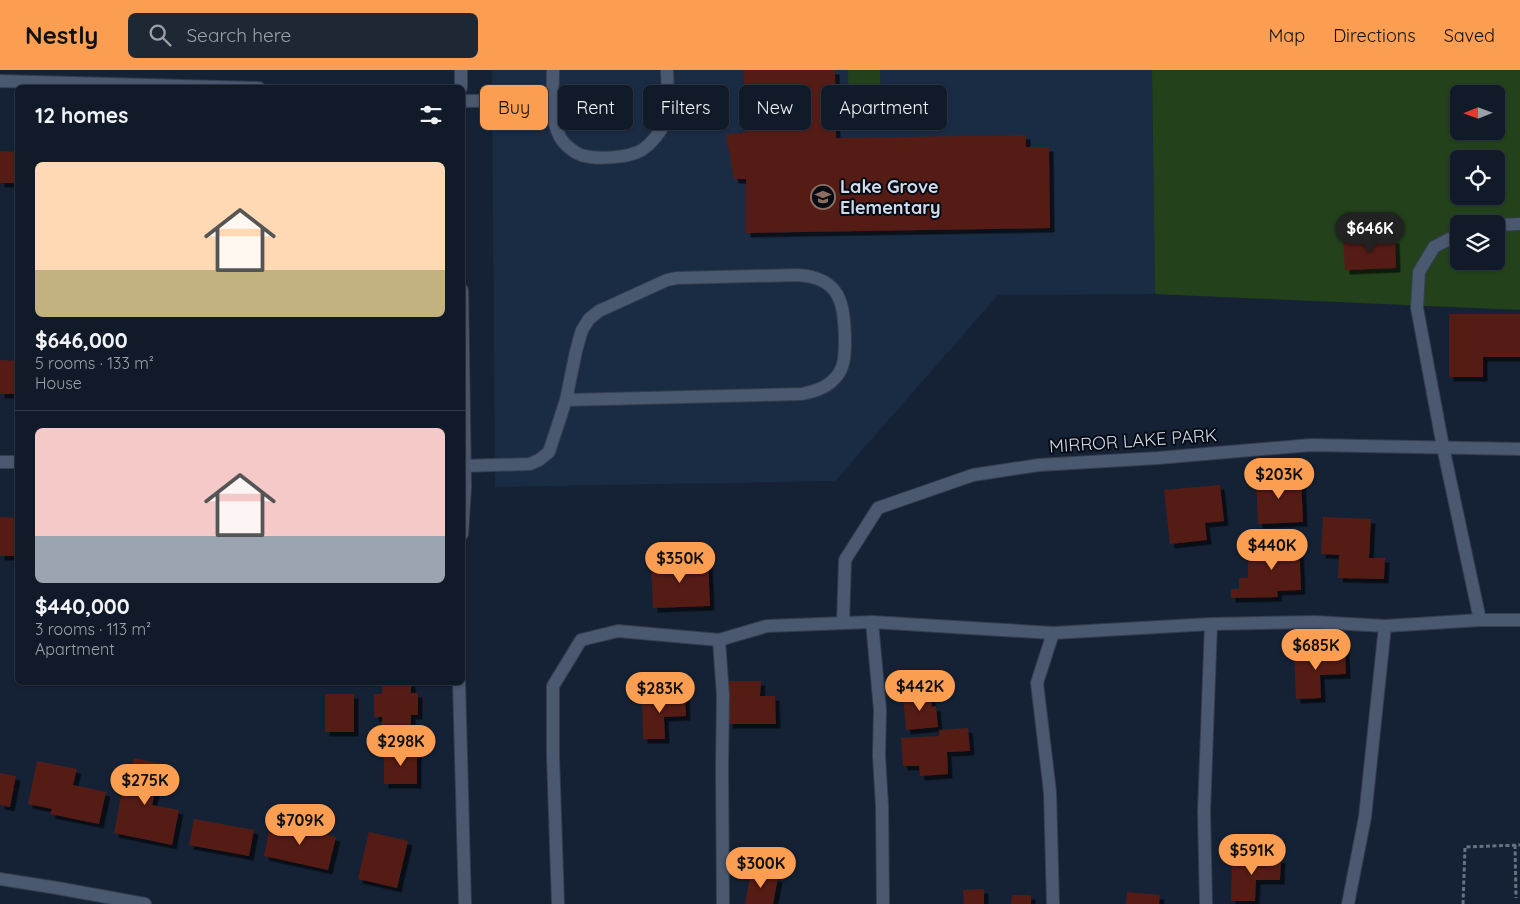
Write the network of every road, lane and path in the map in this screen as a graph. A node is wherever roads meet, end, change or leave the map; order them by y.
1 (461, 70) edge
2 (553, 70) edge
3 (667, 70) edge
4 (0, 81) edge
5 (148, 85) edge
6 (461, 85) edge
7 (554, 100) junction
8 (465, 101) edge
9 (1520, 224) edge
10 (1505, 225) edge
11 (1450, 239) edge
12 (566, 400) junction
13 (1443, 447) junction
14 (1520, 449) edge
15 (0, 462) edge
16 (15, 462) edge
17 (465, 466) edge
18 (1480, 620) junction
19 (1520, 620) edge
20 (872, 622) junction
21 (843, 623) junction
22 (1211, 624) junction
23 (1386, 626) junction
24 (1053, 634) junction
25 (719, 640) junction
26 (459, 685) edge
27 (1515, 845) junction
28 (1520, 845) edge
29 (0, 879) edge
30 (1516, 898) dead end
31 (145, 904) edge
32 (465, 904) edge
33 (558, 904) edge
34 (723, 904) edge
35 (883, 904) edge
36 (1053, 904) edge
37 (1206, 904) edge
38 (1348, 904) edge
39 (1463, 904) edge

1 - 6 street
2 - 7 street
3 - 7 street
4 - 5 street
7 - 8 street
9 - 10 street
11 - 13 street
12 - 12 street
12 - 17 street
13 - 14 street, MIRROR LAKE PARK
13 - 18 street
13 - 21 street, MIRROR LAKE PARK
15 - 16 street
18 - 19 street
18 - 23 street
20 - 21 street
20 - 24 street
20 - 35 street
21 - 25 street
22 - 23 street
22 - 24 street
22 - 37 street
23 - 38 street
24 - 36 street
25 - 33 street
25 - 34 street
26 - 32 street
27 - 28 path
27 - 30 path
27 - 39 path
29 - 31 street

